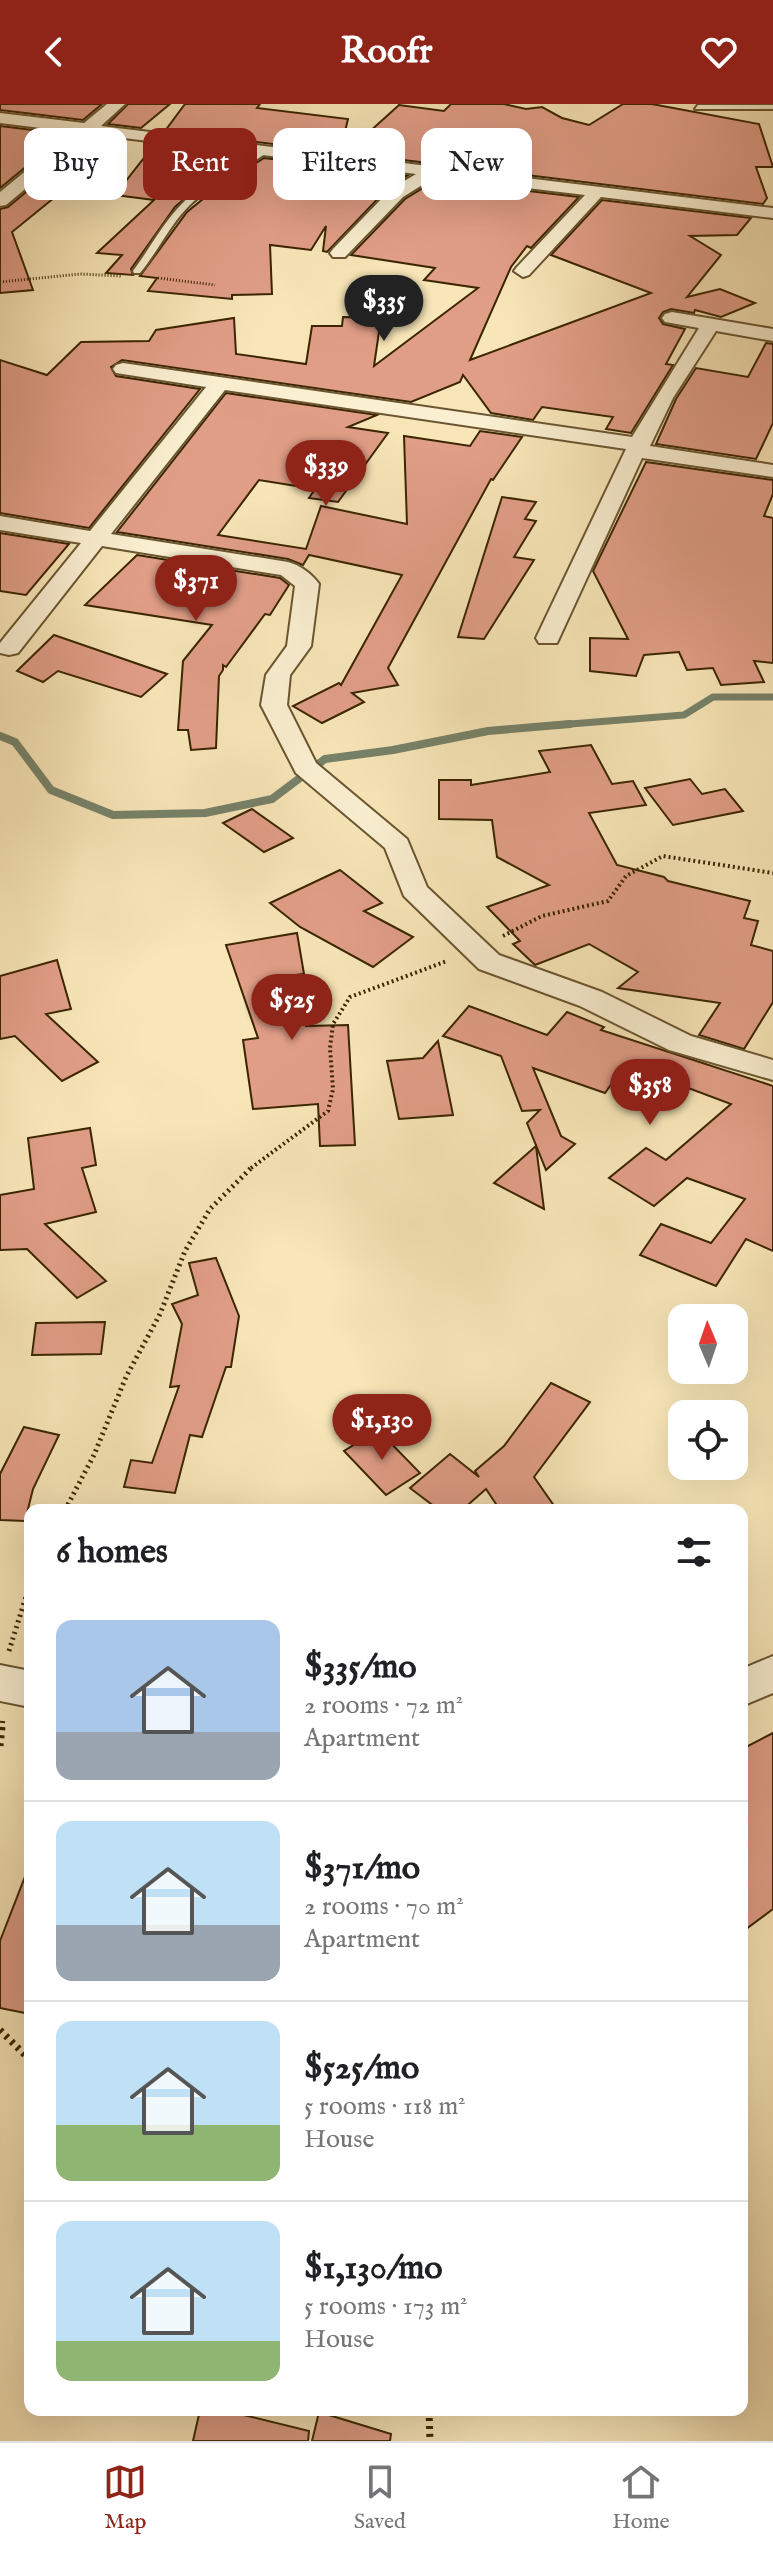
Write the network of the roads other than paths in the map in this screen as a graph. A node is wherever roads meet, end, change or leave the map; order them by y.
1 (117, 104) edge
2 (698, 107) dead end
3 (773, 107) edge
4 (0, 118) edge
5 (80, 128) edge
6 (89, 128) edge
7 (127, 133) edge
8 (268, 149) junction
9 (421, 171) edge
10 (421, 178) edge
11 (24, 182) edge
12 (532, 184) edge
13 (596, 192) junction
14 (0, 201) edge
15 (773, 213) edge
16 (339, 253) dead end
17 (137, 271) road end
18 (523, 271) dead end
19 (672, 318) dead end
20 (711, 325) junction
21 (773, 335) edge
22 (123, 369) dead end
23 (218, 385) junction
24 (638, 448) junction
25 (773, 471) edge
26 (0, 523) edge
27 (95, 538) junction
28 (548, 638) dead end
29 (9, 648) dead end
30 (773, 1070) edge
31 (773, 1674) edge
32 (0, 1683) edge
33 (748, 1685) edge
34 (24, 1688) edge

1 - 6 street
2 - 3 lane
4 - 5 street
7 - 8 street
8 - 9 street
8 - 17 lane
10 - 16 street
11 - 14 street
12 - 13 street
13 - 15 street
13 - 18 street
19 - 20 street
20 - 21 street
20 - 24 street
22 - 23 street
23 - 24 street
23 - 27 street
24 - 25 street
24 - 28 street
26 - 27 street
27 - 29 street
27 - 30 street
31 - 33 street
32 - 34 street

